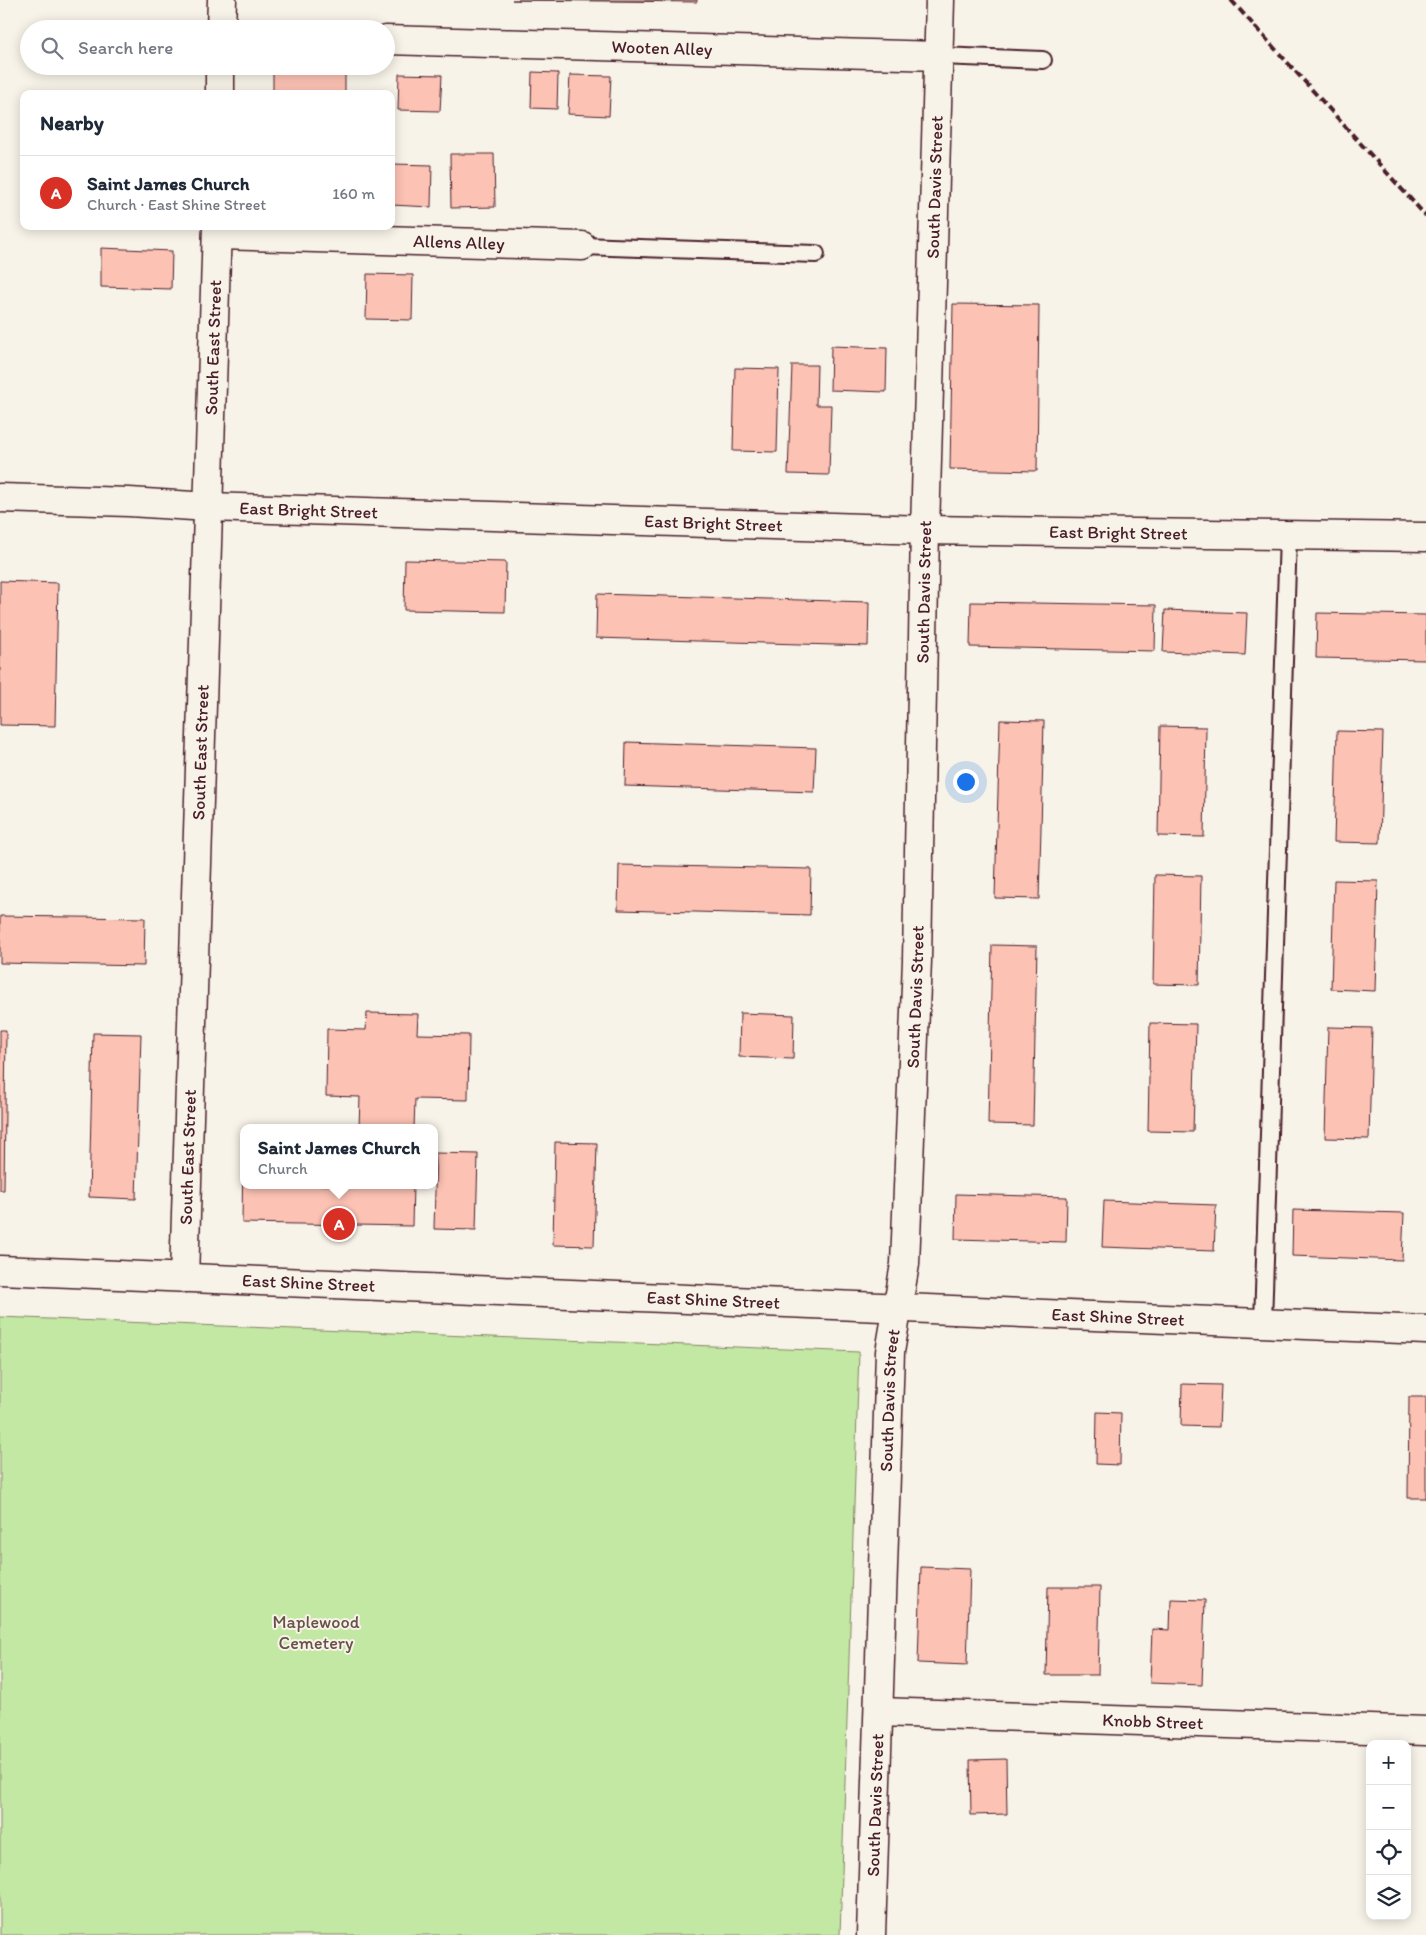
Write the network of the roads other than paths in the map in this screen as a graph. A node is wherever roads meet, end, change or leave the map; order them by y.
1 (222, 0) edge
2 (940, 0) edge
3 (221, 20) edge
4 (395, 40) edge
5 (939, 56) junction
6 (1043, 60) dead end
7 (220, 75) edge
8 (220, 90) edge
9 (217, 231) edge
10 (582, 246) joint
11 (816, 254) dead end
12 (0, 498) edge
13 (209, 507) junction
14 (926, 530) junction
15 (1288, 535) junction
16 (1426, 537) edge
17 (0, 1270) edge
18 (184, 1278) junction
19 (897, 1308) junction
20 (1262, 1323) junction
21 (1426, 1330) edge
22 (879, 1712) junction
23 (1426, 1731) edge
24 (871, 1935) edge

1 - 3 street
2 - 5 street, South Davis Street
4 - 5 street, Wooten Alley
5 - 6 lane
5 - 14 street, South Davis Street
7 - 8 street
9 - 10 street, Allens Alley
9 - 13 street, South East Street
10 - 11 lane
12 - 13 street, East Bright Street
13 - 14 street, East Bright Street
13 - 18 street, South East Street
14 - 15 street, East Bright Street
14 - 19 street, South Davis Street
15 - 16 street, East Bright Street
15 - 20 lane
17 - 18 street, East Shine Street
18 - 19 street, East Shine Street
19 - 20 street, East Shine Street
19 - 22 street, South Davis Street
20 - 21 street, East Shine Street
22 - 23 street, Knobb Street
22 - 24 street, South Davis Street

